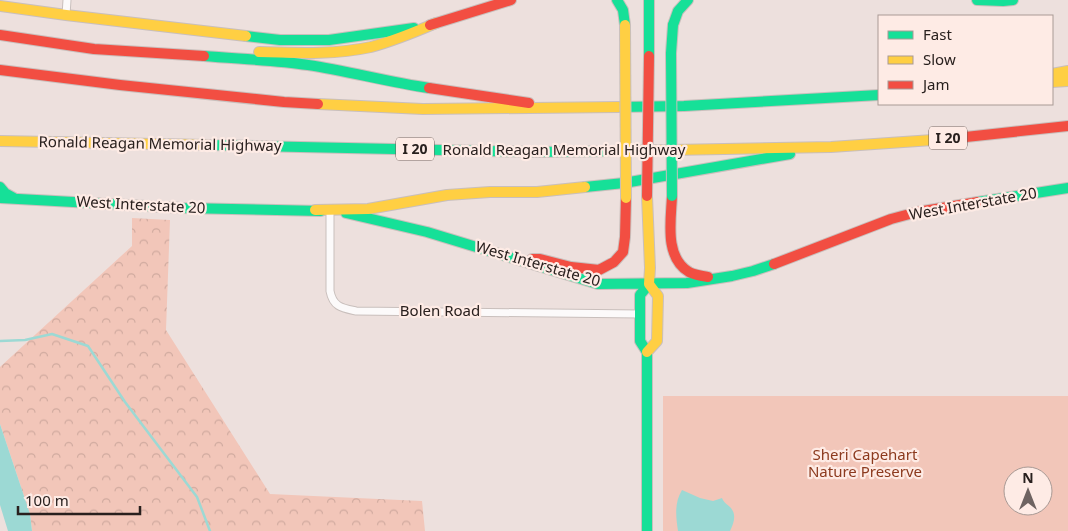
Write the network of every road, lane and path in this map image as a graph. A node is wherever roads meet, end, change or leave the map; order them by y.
1 (67, 0) edge
2 (510, 0) edge
3 (617, 0) edge
4 (649, 0) edge
5 (688, 0) edge
6 (977, 0) edge
7 (1013, 0) edge
8 (0, 6) edge
9 (66, 15) junction
10 (436, 23) junction
11 (0, 35) edge
12 (184, 55) junction
13 (0, 70) edge
14 (1068, 71) edge
15 (1053, 74) edge
16 (1068, 81) edge
17 (1053, 82) edge
18 (878, 95) edge
19 (563, 108) junction
20 (1067, 126) edge
21 (0, 141) edge
22 (831, 147) junction
23 (0, 187) edge
24 (1068, 188) edge
25 (0, 198) edge
26 (14, 198) junction
27 (315, 210) junction
28 (330, 212) junction
29 (511, 258) junction
30 (714, 279) junction
31 (649, 284) junction
32 (640, 314) junction
33 (647, 352) junction
34 (647, 531) edge

1 - 9 street
2 - 10 main road
3 - 29 main road, bridge
4 - 31 main road, bridge
5 - 30 main road, bridge
6 - 7 main road
8 - 9 main road
9 - 10 main road
10 - 12 main road
11 - 12 main road
12 - 19 main road
13 - 19 main road
14 - 15 main road
16 - 17 main road
18 - 19 main road
20 - 22 main road, Ronald Reagan Memorial Highway / I 20
21 - 22 main road, Ronald Reagan Memorial Highway / I 20
22 - 27 main road
23 - 26 main road
24 - 30 main road, West Interstate 20
25 - 26 main road, West Interstate 20
26 - 27 main road, West Interstate 20
27 - 28 main road, West Interstate 20
28 - 29 main road, West Interstate 20
28 - 32 street, Bolen Road
29 - 31 main road, West Interstate 20
30 - 31 main road, West Interstate 20
31 - 32 main road
31 - 33 main road
32 - 33 main road
33 - 34 main road

